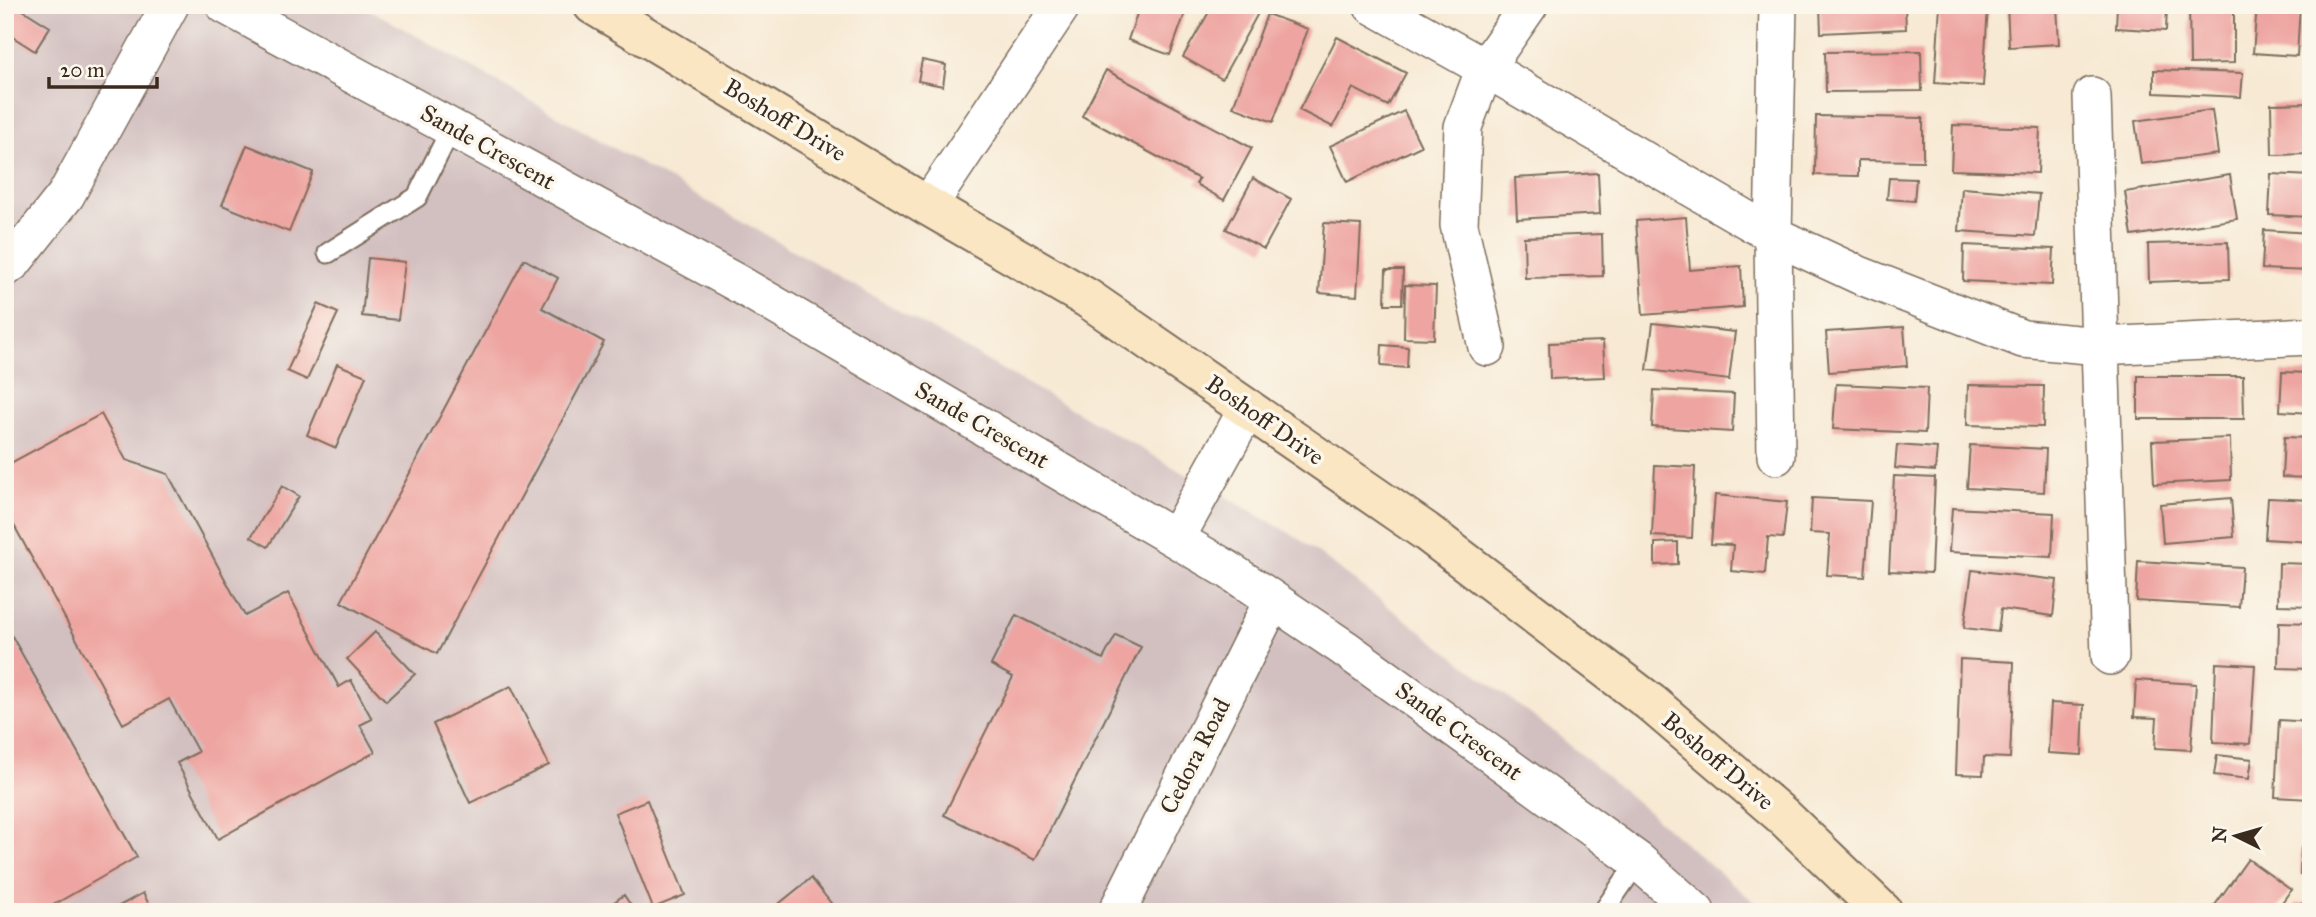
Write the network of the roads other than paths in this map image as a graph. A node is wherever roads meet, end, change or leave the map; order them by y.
1 (170, 5) edge
2 (225, 5) edge
3 (593, 5) edge
4 (1062, 5) edge
5 (1371, 5) edge
6 (1529, 5) edge
7 (1778, 5) edge
8 (1485, 68) junction
9 (2092, 96) dead end
10 (452, 127) junction
11 (928, 206) junction
12 (1773, 235) junction
13 (328, 253) dead end
14 (5, 268) edge
15 (2311, 336) edge
16 (2099, 346) junction
17 (1487, 347) dead end
18 (1248, 408) junction
19 (1776, 456) dead end
20 (1176, 538) junction
21 (1273, 600) junction
22 (2110, 656) dead end
23 (1638, 861) junction
24 (1118, 912) edge
25 (1603, 912) edge
26 (1696, 912) edge
27 (1883, 912) edge

1 - 14 street
2 - 10 street, Sande Crescent
3 - 11 main road, Boshoff Drive
4 - 11 street
5 - 8 street
6 - 8 street
7 - 12 street
8 - 12 street
8 - 17 street
9 - 16 street
10 - 13 lane
10 - 20 street, Sande Crescent
11 - 18 main road, Boshoff Drive
12 - 16 street
12 - 19 street
15 - 16 street
16 - 22 street
18 - 20 street
18 - 27 main road, Boshoff Drive
20 - 21 street, Sande Crescent
21 - 23 street, Sande Crescent
21 - 24 street, Cedora Road
23 - 25 lane
23 - 26 street, Sande Crescent

